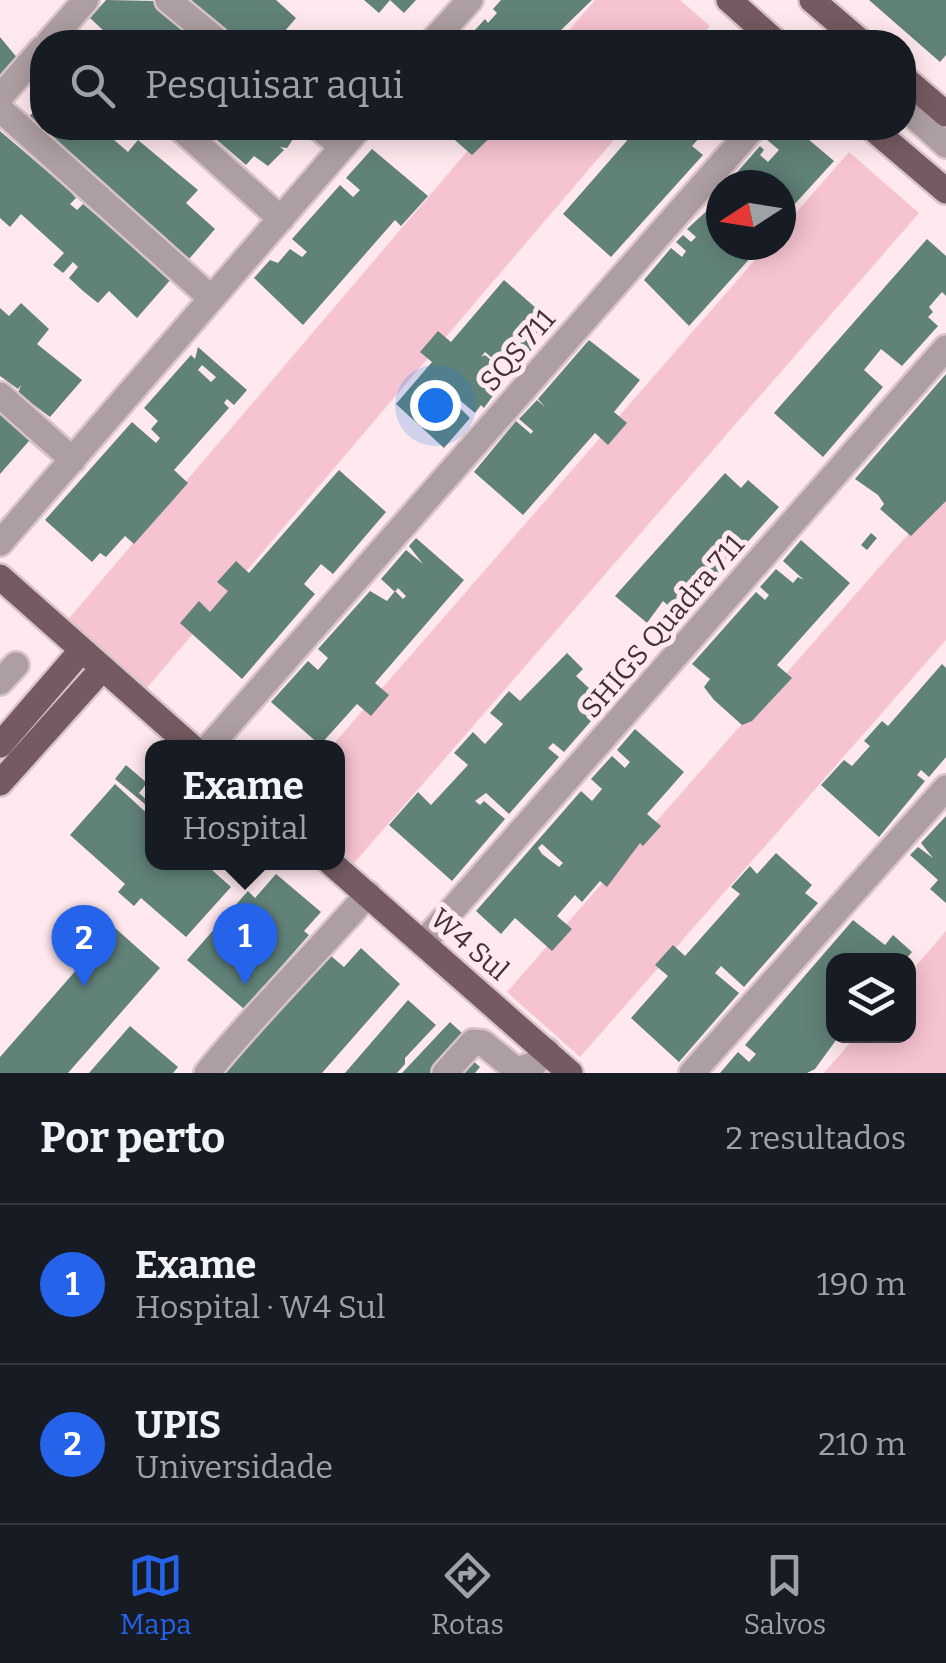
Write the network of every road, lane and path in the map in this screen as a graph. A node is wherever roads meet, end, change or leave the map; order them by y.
1 (86, 0) edge
2 (168, 0) edge
3 (470, 0) edge
4 (728, 0) edge
5 (812, 0) edge
6 (59, 30) edge
7 (204, 30) edge
8 (443, 30) edge
9 (762, 30) edge
10 (843, 30) edge
11 (30, 63) edge
12 (916, 88) edge
13 (0, 97) edge
14 (0, 109) edge
15 (946, 114) edge
16 (916, 118) edge
17 (30, 136) edge
18 (35, 140) edge
19 (193, 140) edge
20 (348, 140) edge
21 (743, 140) edge
22 (886, 140) edge
23 (946, 145) edge
24 (946, 190) edge
25 (281, 220) junction
26 (210, 297) junction
27 (946, 348) edge
28 (0, 395) edge
29 (73, 460) junction
30 (0, 542) edge
31 (0, 577) edge
32 (81, 650) junction
33 (102, 669) junction
34 (184, 740) edge
35 (215, 740) edge
36 (0, 744) edge
37 (0, 783) edge
38 (946, 788) edge
39 (340, 870) edge
40 (368, 894) junction
41 (423, 943) junction
42 (546, 1051) junction
43 (518, 1072) edge
44 (208, 1073) edge
45 (445, 1073) edge
46 (570, 1073) edge
47 (692, 1073) edge

1 - 6 street
2 - 7 street
3 - 8 street
4 - 9 main road
5 - 10 main road
11 - 13 street
12 - 15 main road
14 - 17 street
16 - 23 street
18 - 26 street
19 - 25 street
20 - 25 street
21 - 35 street, SQS 711
22 - 24 main road
25 - 26 street
26 - 29 street
27 - 41 street, SHIGS Quadra 711
28 - 29 street
29 - 30 street
31 - 32 main road
32 - 33 main road
32 - 36 main road
33 - 34 main road
33 - 37 main road
38 - 47 street
39 - 40 main road, W4 Sul
40 - 41 main road, W4 Sul
40 - 44 street
41 - 42 main road, W4 Sul
42 - 43 street
42 - 46 main road, W4 Sul
43 - 45 street

